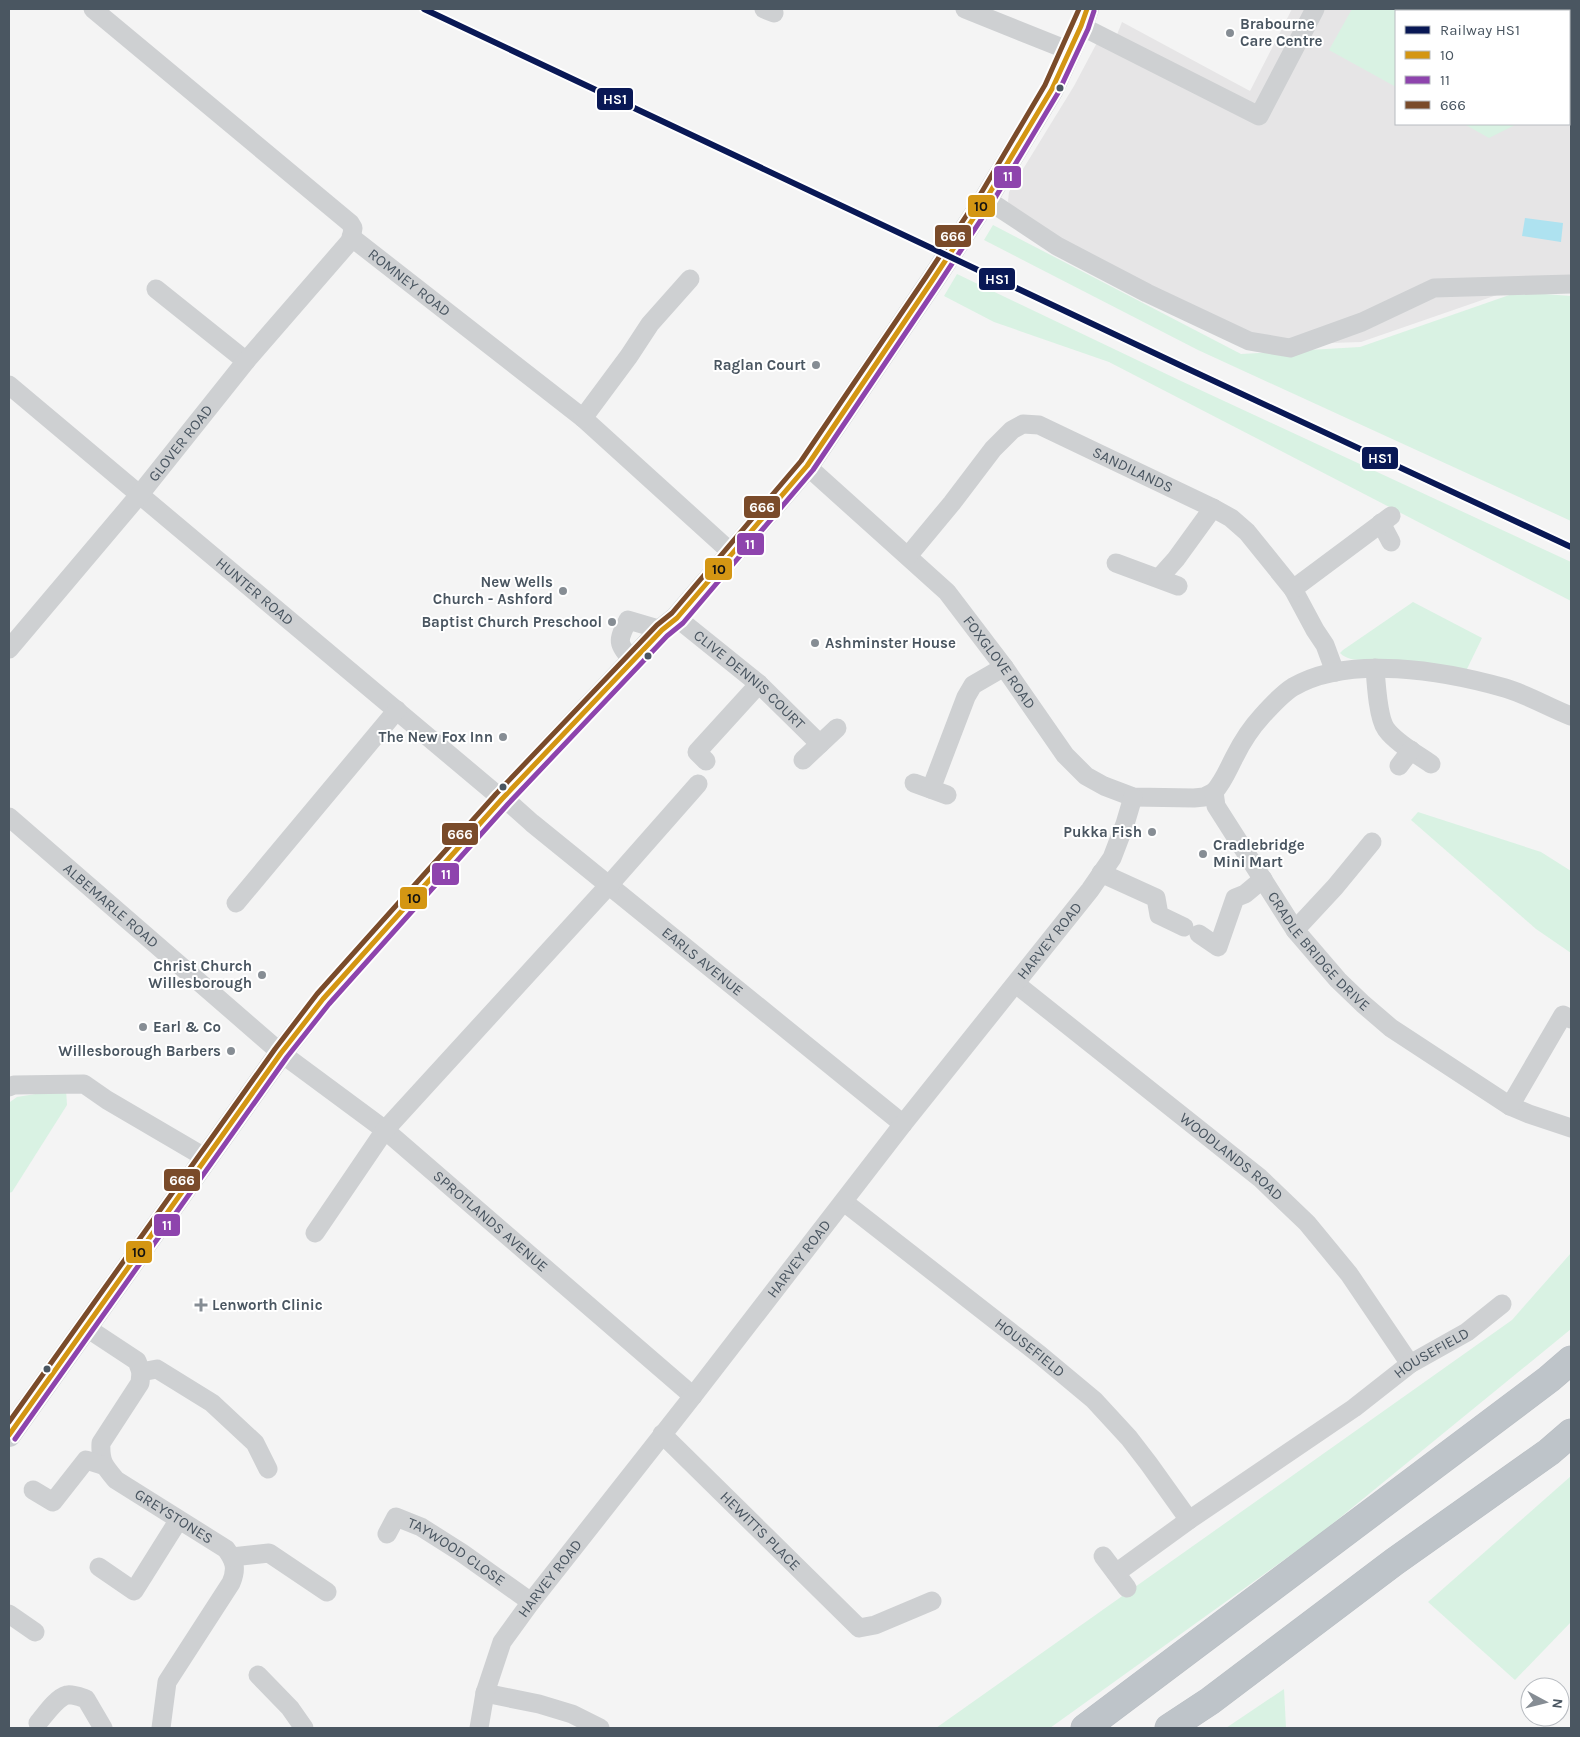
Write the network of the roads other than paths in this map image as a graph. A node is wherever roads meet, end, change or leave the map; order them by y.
1 (93, 9) edge
2 (965, 9) edge
3 (1316, 9) edge
4 (1084, 18) edge
5 (1070, 51) junction
6 (981, 207) junction
7 (351, 237) junction
8 (690, 279) dead end
9 (1571, 284) edge
10 (156, 289) dead end
11 (246, 361) junction
12 (9, 384) edge
13 (583, 418) junction
14 (807, 466) junction
15 (140, 494) junction
16 (1212, 508) junction
17 (1391, 542) dead end
18 (733, 554) junction
19 (908, 556) junction
20 (1116, 563) dead end
21 (1159, 578) junction
22 (1178, 586) dead end
23 (1293, 589) junction
24 (670, 624) junction
25 (9, 649) edge
26 (633, 661) junction
27 (1004, 668) junction
28 (1376, 668) junction
29 (1335, 672) junction
30 (759, 684) junction
31 (397, 710) junction
32 (1571, 716) edge
33 (837, 728) dead end
34 (820, 744) junction
35 (1411, 750) junction
36 (803, 760) dead end
37 (706, 761) dead end
38 (1431, 764) dead end
39 (1399, 766) dead end
40 (698, 784) dead end
41 (931, 789) dead end
42 (1214, 792) junction
43 (1133, 797) junction
44 (502, 799) junction
45 (9, 817) edge
46 (1372, 842) dead end
47 (1101, 873) junction
48 (1264, 879) junction
49 (609, 885) junction
50 (236, 903) dead end
51 (1295, 930) junction
52 (1016, 984) junction
53 (1571, 1019) edge
54 (281, 1053) junction
55 (9, 1087) edge
56 (1510, 1106) junction
57 (903, 1124) junction
58 (1571, 1128) edge
59 (385, 1130) junction
60 (206, 1158) junction
61 (844, 1202) junction
62 (315, 1232) dead end
63 (1502, 1304) dead end
64 (86, 1328) junction
65 (1571, 1360) edge
66 (1410, 1364) junction
67 (141, 1372) junction
68 (693, 1396) junction
69 (1571, 1433) edge
70 (662, 1434) junction
71 (9, 1435) edge
72 (102, 1465) junction
73 (268, 1469) dead end
74 (33, 1490) dead end
75 (1189, 1520) junction
76 (178, 1521) junction
77 (387, 1534) dead end
78 (1104, 1556) dead end
79 (232, 1557) junction
80 (99, 1567) dead end
81 (1116, 1573) junction
82 (1127, 1588) dead end
83 (328, 1592) dead end
84 (932, 1601) dead end
85 (530, 1602) junction
86 (9, 1614) edge
87 (35, 1632) dead end
88 (258, 1675) dead end
89 (485, 1693) junction
90 (38, 1724) dead end
91 (103, 1728) edge
92 (161, 1728) edge
93 (304, 1728) edge
94 (479, 1728) edge
95 (600, 1728) edge
96 (1085, 1728) edge
97 (1169, 1728) edge

1 - 7 street, ROMNEY ROAD
2 - 5 street
3 - 4 street
4 - 5 main road
5 - 6 main road
6 - 9 street
6 - 14 main road
7 - 11 street, GLOVER ROAD
7 - 13 street, ROMNEY ROAD
8 - 13 street
10 - 11 street
11 - 15 street, GLOVER ROAD
12 - 15 street, HUNTER ROAD
13 - 18 street, ROMNEY ROAD
14 - 18 main road
14 - 19 street, FOXGLOVE ROAD
15 - 25 street, GLOVER ROAD
15 - 31 street, HUNTER ROAD
16 - 19 street, SANDILANDS
16 - 21 street
16 - 23 street, SANDILANDS
17 - 23 street
18 - 24 main road
19 - 27 street, FOXGLOVE ROAD
20 - 21 street
21 - 22 street
23 - 29 street, SANDILANDS
24 - 26 main road
24 - 26 street
24 - 30 street, CLIVE DENNIS COURT
26 - 44 main road
27 - 41 street
27 - 43 street, FOXGLOVE ROAD
28 - 29 street
28 - 32 street
28 - 35 street
29 - 42 street
30 - 34 street, CLIVE DENNIS COURT
30 - 37 street
31 - 44 street, HUNTER ROAD
31 - 50 street
33 - 34 street
34 - 36 street
35 - 38 street
35 - 39 street
40 - 49 street
42 - 43 street, FOXGLOVE ROAD
42 - 48 street, CRADLE BRIDGE DRIVE
43 - 47 street, HARVEY ROAD
44 - 49 street, EARLS AVENUE
44 - 54 main road
45 - 54 street, ALBEMARLE ROAD
46 - 51 street
47 - 48 street
47 - 52 street, HARVEY ROAD
48 - 51 street, CRADLE BRIDGE DRIVE
49 - 57 street, EARLS AVENUE
49 - 59 street
51 - 56 street, CRADLE BRIDGE DRIVE
52 - 57 street, HARVEY ROAD
52 - 66 street, WOODLANDS ROAD
53 - 56 street
54 - 59 street, SPROTLANDS AVENUE
54 - 60 main road
55 - 60 street
56 - 58 street, CRADLE BRIDGE DRIVE
57 - 61 street, HARVEY ROAD
59 - 62 street
59 - 68 street, SPROTLANDS AVENUE
60 - 64 main road
61 - 68 street, HARVEY ROAD
61 - 75 street, HOUSEFIELD
63 - 66 street, HOUSEFIELD
64 - 67 street
64 - 71 main road
65 - 96 highway
66 - 75 street, HOUSEFIELD
67 - 72 street
67 - 73 street
68 - 70 street, HARVEY ROAD
69 - 97 highway
70 - 84 street, HEWITTS PLACE
70 - 85 street, HARVEY ROAD
72 - 74 street
72 - 76 street, GREYSTONES
75 - 81 street, HOUSEFIELD
76 - 79 street, GREYSTONES
76 - 80 street
77 - 85 street, TAYWOOD CLOSE
78 - 81 street
79 - 83 street
79 - 92 street
81 - 82 street
85 - 89 street, HARVEY ROAD
86 - 87 street
88 - 93 street
89 - 94 street, HARVEY ROAD
89 - 95 street
90 - 91 street

